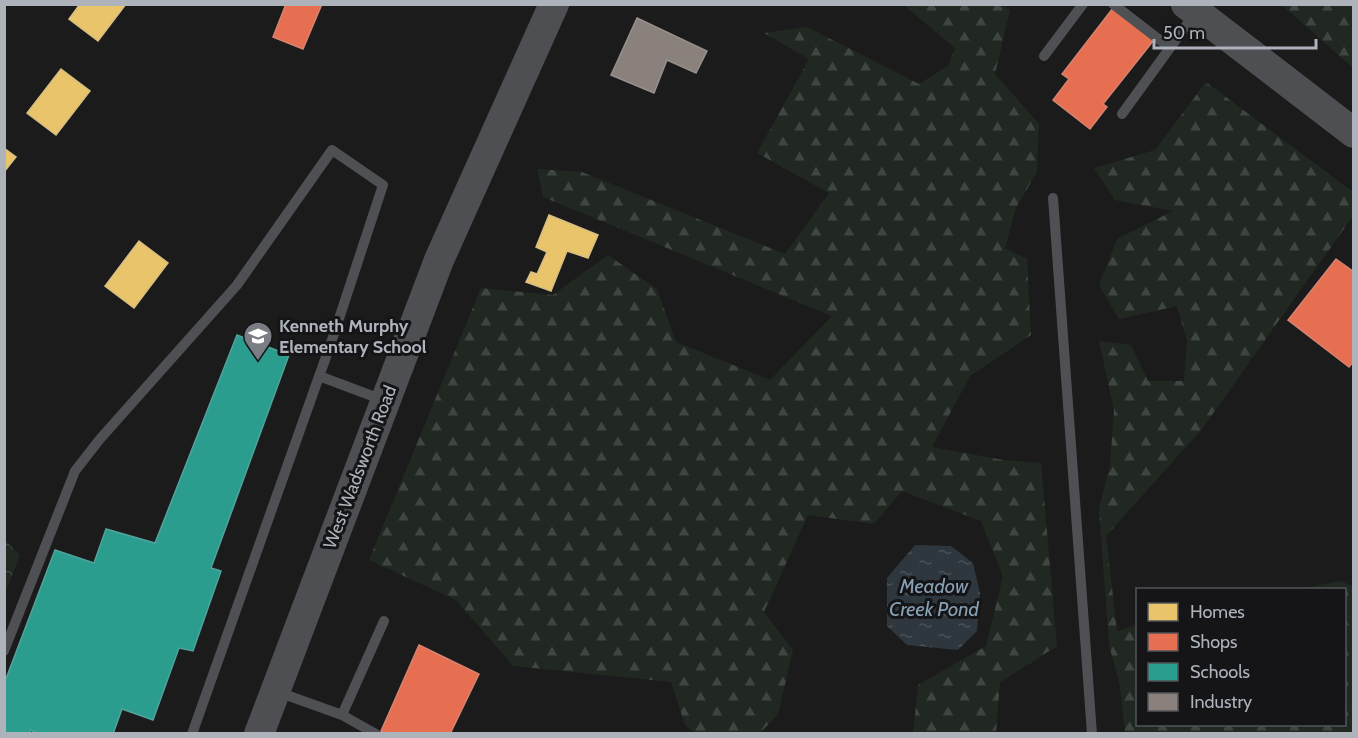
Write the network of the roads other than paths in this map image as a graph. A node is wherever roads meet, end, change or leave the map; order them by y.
1 (554, 4) edge
2 (1083, 4) edge
3 (1113, 4) edge
4 (1191, 8) edge
5 (1170, 48) junction
6 (1044, 56) dead end
7 (1122, 114) dead end
8 (1353, 133) edge
9 (1053, 198) dead end
10 (319, 376) junction
11 (386, 401) junction
12 (384, 621) dead end
13 (4, 651) edge
14 (275, 691) junction
15 (342, 715) junction
16 (192, 734) edge
17 (259, 734) edge
18 (376, 734) edge
19 (1092, 734) edge

1 - 11 main road, West Wadsworth Road
2 - 6 lane
3 - 5 lane
4 - 5 lane
4 - 8 main road
5 - 7 lane
9 - 19 lane
10 - 11 lane
10 - 13 lane
10 - 16 lane
11 - 14 main road, West Wadsworth Road
12 - 15 lane
14 - 15 lane
14 - 17 main road, West Wadsworth Road
15 - 18 lane

